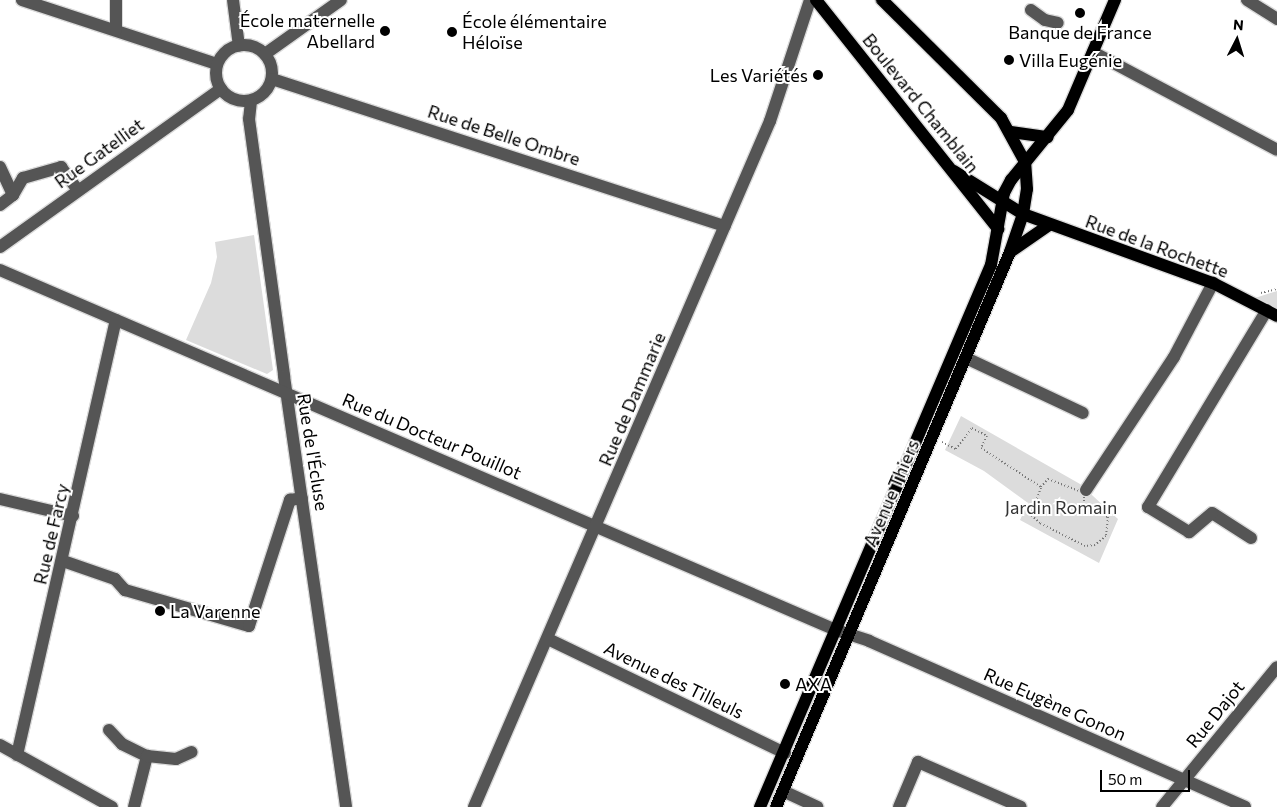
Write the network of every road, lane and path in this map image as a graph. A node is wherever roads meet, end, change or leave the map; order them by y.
1 (22, 0) edge
2 (116, 0) edge
3 (233, 0) edge
4 (341, 0) edge
5 (810, 0) edge
6 (816, 0) edge
7 (882, 0) edge
8 (1115, 0) edge
9 (1247, 0) edge
10 (1031, 10) dead end
11 (1277, 19) edge
12 (1058, 23) dead end
13 (116, 30) junction
14 (239, 46) junction
15 (1093, 52) junction
16 (265, 54) junction
17 (218, 64) junction
18 (272, 79) junction
19 (220, 89) junction
20 (251, 101) junction
21 (1011, 132) junction
22 (1048, 137) junction
23 (1277, 150) edge
24 (1025, 162) junction
25 (0, 167) edge
26 (954, 171) junction
27 (7, 189) edge
28 (1027, 189) joint
29 (78, 190) junction
30 (1002, 204) junction
31 (0, 205) edge
32 (1023, 214) junction
33 (1049, 225) junction
34 (725, 226) junction
35 (998, 229) junction
36 (0, 247) edge
37 (1010, 252) junction
38 (0, 270) edge
39 (1213, 283) junction
40 (1272, 313) edge
41 (116, 320) junction
42 (966, 358) junction
43 (286, 393) junction
44 (1083, 413) dead end
45 (933, 438) junction
46 (1041, 487) junction
47 (1086, 490) dead end
48 (302, 498) junction
49 (0, 499) edge
50 (74, 516) junction
51 (596, 526) junction
52 (1251, 538) dead end
53 (63, 561) junction
54 (836, 630) junction
55 (850, 634) junction
56 (548, 638) junction
57 (1277, 667) edge
58 (109, 730) dead end
59 (0, 745) edge
60 (192, 752) dead end
61 (784, 753) junction
62 (16, 755) junction
63 (147, 756) junction
64 (1183, 780) junction
65 (783, 791) junction
66 (112, 807) edge
67 (134, 807) edge
68 (346, 807) edge
69 (474, 807) edge
70 (760, 807) edge
71 (776, 807) edge
72 (818, 807) edge
73 (899, 807) edge
74 (1021, 807) edge
75 (1162, 807) edge
76 (1245, 807) edge

1 - 13 street
2 - 13 street
3 - 14 street
4 - 16 street
5 - 34 street, Rue de Dammarie
6 - 26 main road, Boulevard Chamblain
7 - 21 main road, Boulevard Chamblain
8 - 15 main road, Avenue Thiers
9 - 11 street
10 - 12 street
13 - 17 street
14 - 16 street
14 - 17 street
15 - 22 main road, Avenue Thiers
15 - 23 street
16 - 18 street
17 - 19 street
18 - 20 street
18 - 34 street, Rue de Belle Ombre
19 - 20 street
19 - 29 street, Rue Gatelliet
20 - 43 street, Rue de l'Écluse
21 - 22 main road
21 - 24 main road, Boulevard Chamblain
22 - 24 main road, Avenue Thiers
24 - 28 main road, Boulevard Chamblain
24 - 30 main road, Avenue Thiers
25 - 27 street
26 - 30 main road, Rue de la Rochette
26 - 35 main road, Boulevard Chamblain
27 - 29 street
27 - 31 street
28 - 32 main road, Avenue Thiers
29 - 36 street, Rue Gatelliet
30 - 32 main road, Rue de la Rochette
30 - 35 main road, Avenue Thiers
32 - 33 main road, Rue de la Rochette
32 - 37 main road, Avenue Thiers
33 - 37 main road
33 - 39 main road, Rue de la Rochette
34 - 51 street, Rue de Dammarie
35 - 54 main road, Avenue Thiers
37 - 42 main road, Avenue Thiers
38 - 41 street, Rue du Docteur Pouillot
39 - 40 main road, Rue de la Rochette
39 - 47 street
40 - 52 street
41 - 43 street, Rue du Docteur Pouillot
41 - 50 street, Rue de Farcy
42 - 44 street
42 - 45 main road, Avenue Thiers
43 - 48 street, Rue de l'Écluse
43 - 51 street, Rue du Docteur Pouillot
45 - 46 path
45 - 55 main road, Avenue Thiers
46 - 46 path
48 - 53 street
48 - 68 street, Rue de l'Écluse
49 - 50 street
50 - 53 street, Rue de Farcy
51 - 54 street, Rue du Docteur Pouillot
51 - 56 street, Rue de Dammarie
53 - 62 street, Rue de Farcy
54 - 55 street, Rue du Docteur Pouillot
54 - 61 main road, Avenue Thiers
55 - 64 street, Rue Eugène Gonon
55 - 65 main road, Avenue Thiers
56 - 61 street, Avenue des Tilleuls
56 - 69 street, Rue de Dammarie
57 - 64 street, Rue Dajot
58 - 63 street
59 - 62 street
60 - 63 street
61 - 70 main road, Avenue Thiers
62 - 66 street
63 - 67 street
64 - 75 street, Rue Dajot
64 - 76 street, Rue Eugène Gonon
65 - 71 main road, Avenue Thiers
65 - 72 street
73 - 74 street

